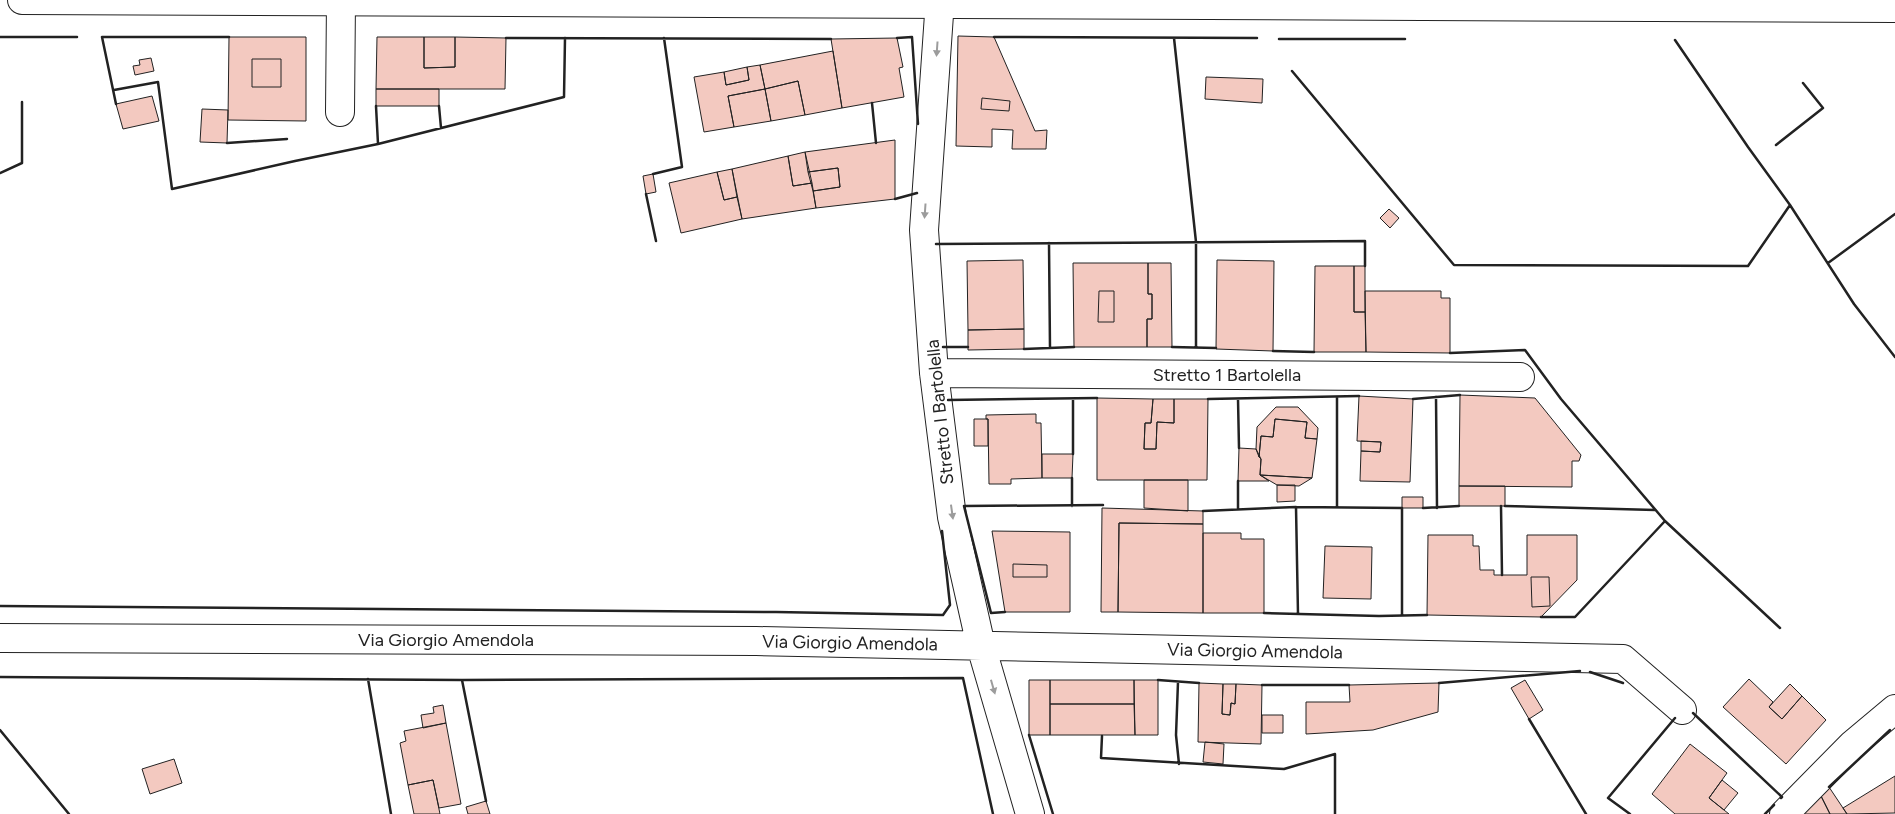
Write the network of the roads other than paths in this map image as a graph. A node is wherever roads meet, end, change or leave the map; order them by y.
1 (22, 0) edge
2 (341, 1) edge
3 (782, 2) edge
4 (940, 2) edge
5 (1895, 8) edge
6 (340, 112) dead end
7 (934, 373) junction
8 (1520, 377) dead end
9 (0, 638) edge
10 (981, 646) junction
11 (1895, 708) edge
12 (1682, 710) dead end
13 (1030, 814) edge
14 (1784, 814) edge

1 - 2 street
2 - 3 street
2 - 6 street
3 - 4 street
4 - 5 street
4 -> 7 street, Stretto I Bartolella
7 - 8 street, Stretto 1 Bartolella
7 -> 10 street, Stretto I Bartolella
9 - 10 street, Via Giorgio Amendola
10 - 12 street, Via Giorgio Amendola
10 -> 13 street, Stretto I Bartolella
11 - 14 street

